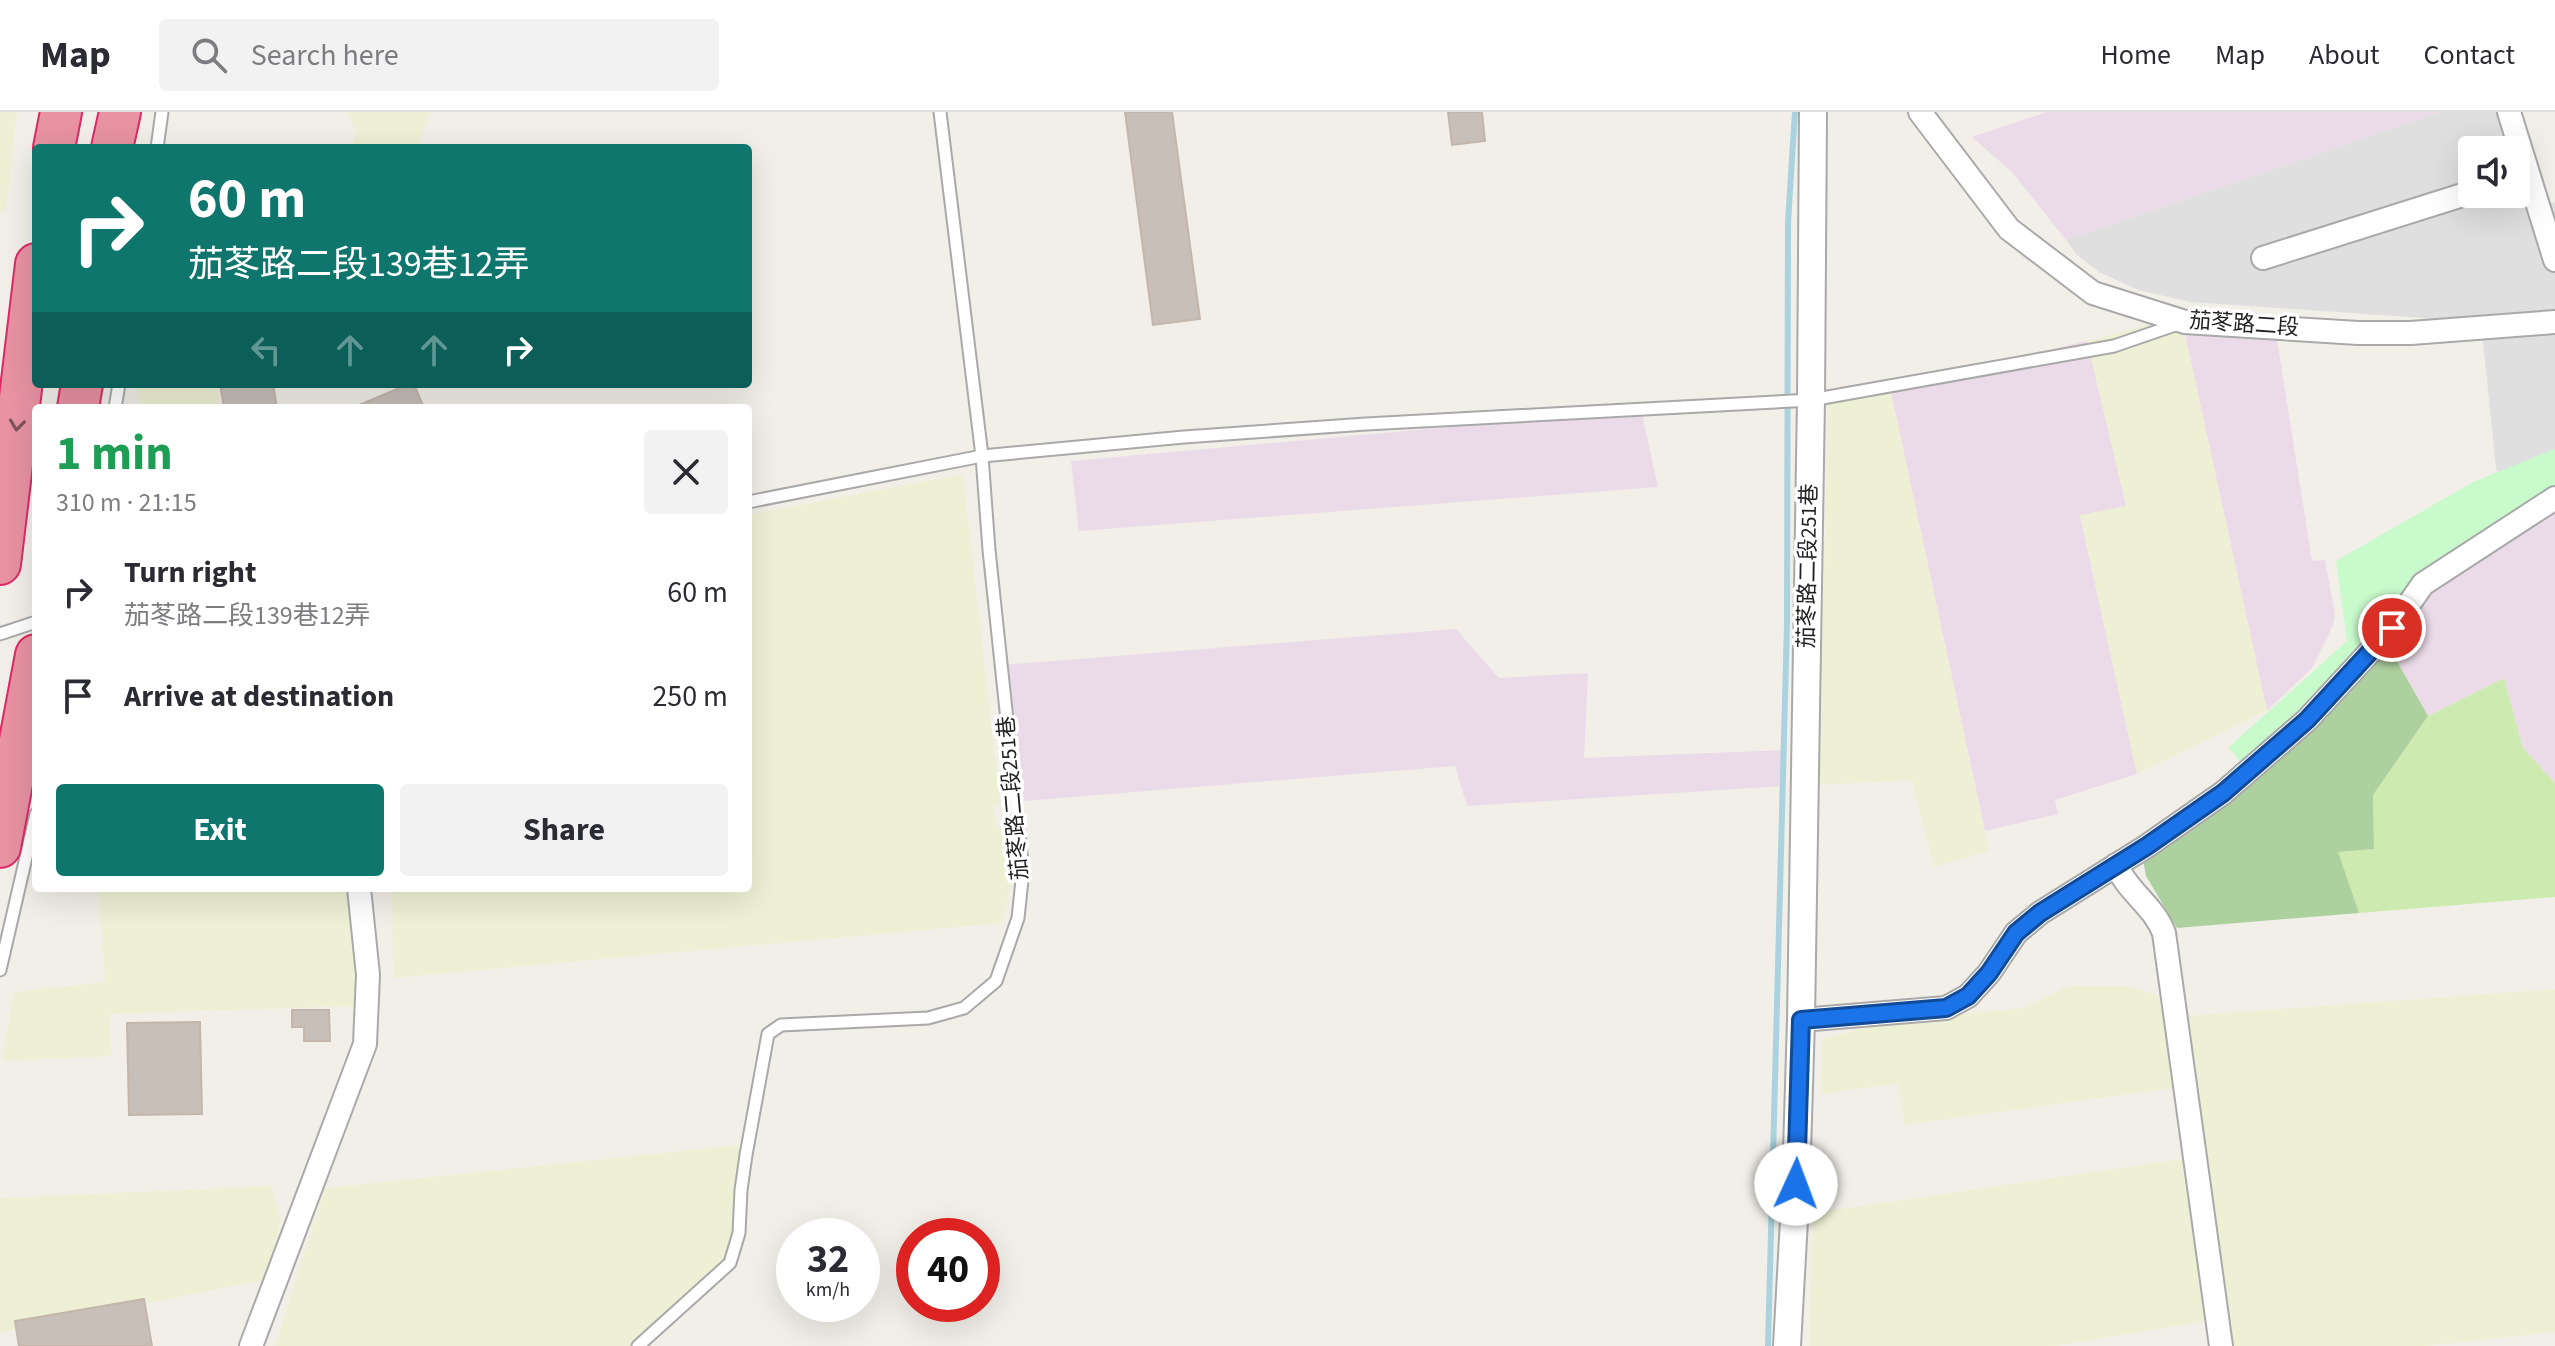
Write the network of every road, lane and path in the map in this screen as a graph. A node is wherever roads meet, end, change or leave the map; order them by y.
1 (50, 112) edge
2 (61, 112) edge
3 (118, 112) edge
4 (162, 112) edge
5 (940, 112) edge
6 (1813, 112) edge
7 (1920, 112) edge
8 (2509, 112) edge
9 (2514, 136) edge
10 (47, 144) edge
11 (55, 144) edge
12 (112, 144) edge
13 (158, 144) edge
14 (2530, 188) edge
15 (2458, 196) edge
16 (2549, 214) edge
17 (2263, 258) dead end
18 (2555, 260) edge
19 (32, 297) edge
20 (2185, 322) junction
21 (2555, 322) edge
22 (1811, 400) junction
23 (982, 456) junction
24 (2555, 498) edge
25 (752, 501) edge
26 (0, 564) edge
27 (32, 623) edge
28 (0, 634) edge
29 (32, 676) edge
30 (32, 831) edge
31 (0, 847) edge
32 (2116, 865) junction
33 (359, 892) edge
34 (0, 970) edge
35 (1801, 1020) junction
36 (251, 1346) edge
37 (638, 1346) edge
38 (1787, 1346) edge
39 (2221, 1346) edge

1 - 10 highway
2 - 11 highway
3 - 12 highway
4 - 13 lane
5 - 23 lane, 茄苳路二段251巷
6 - 22 street, 茄苳路二段251巷
7 - 20 street, 茄苳路二段
8 - 9 street
14 - 16 street
15 - 17 street
16 - 18 street
19 -> 26 highway
20 - 21 street, 茄苳路二段
20 - 22 lane
22 - 23 lane
22 - 35 street, 茄苳路二段251巷
23 - 25 lane
23 - 37 lane, 茄苳路二段251巷
24 - 32 street
27 - 28 lane
29 - 31 highway
30 - 34 lane
32 - 35 street
32 - 39 street
33 - 36 street
35 - 38 street, 茄苳路二段251巷

